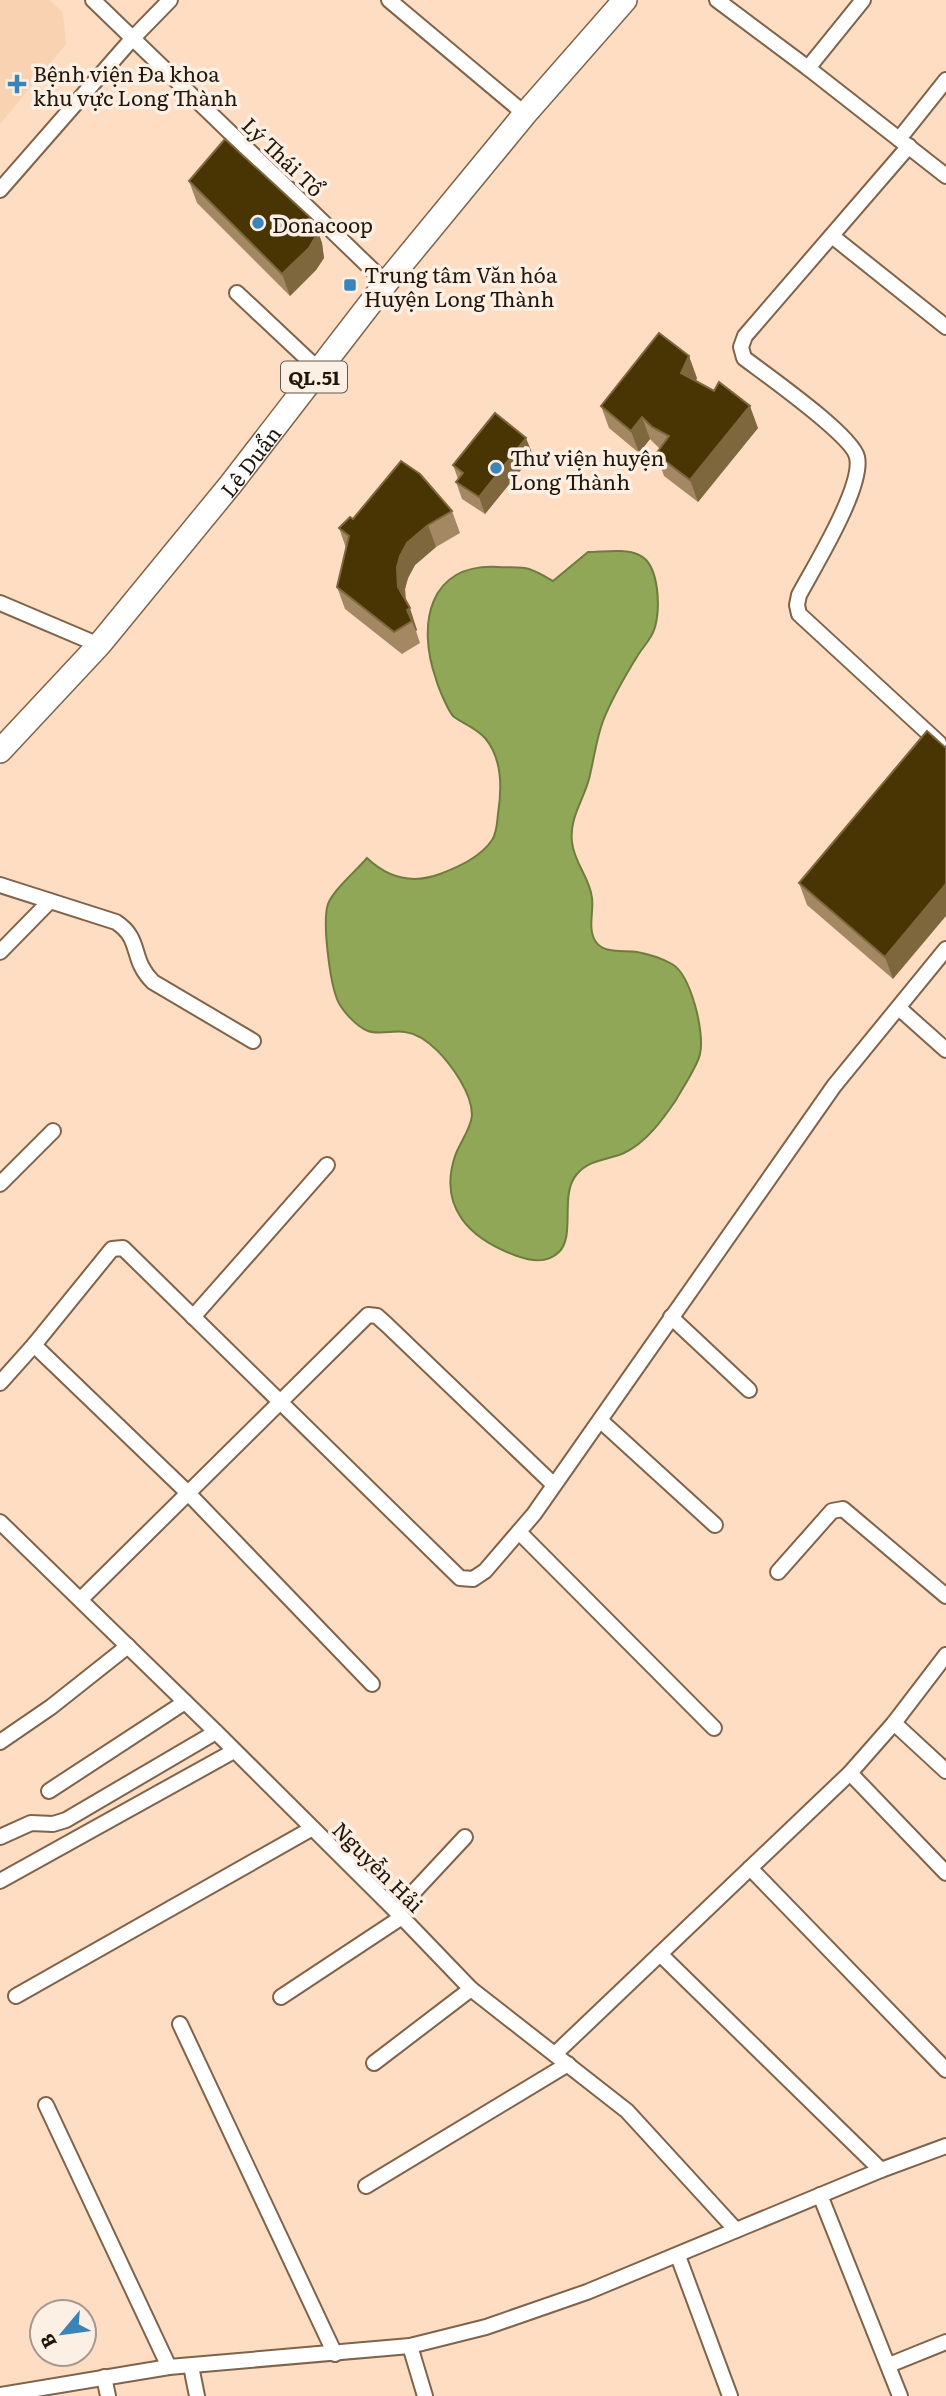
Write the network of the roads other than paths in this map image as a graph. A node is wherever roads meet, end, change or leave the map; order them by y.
1 (93, 0) edge
2 (170, 0) edge
3 (625, 0) edge
4 (717, 0) edge
5 (863, 0) edge
6 (392, 1) edge
7 (132, 39) junction
8 (807, 68) junction
9 (946, 80) edge
10 (525, 114) junction
11 (904, 143) junction
12 (946, 176) edge
13 (0, 190) edge
14 (832, 236) junction
15 (386, 283) junction
16 (237, 293) dead end
17 (946, 327) edge
18 (319, 370) junction
19 (0, 603) edge
20 (99, 645) junction
21 (941, 745) edge
22 (0, 751) edge
23 (0, 885) edge
24 (50, 901) junction
25 (946, 949) edge
26 (0, 952) edge
27 (900, 1009) junction
28 (253, 1041) dead end
29 (946, 1050) edge
30 (53, 1131) dead end
31 (327, 1165) dead end
32 (0, 1185) edge
33 (193, 1317) junction
34 (671, 1317) junction
35 (34, 1345) junction
36 (0, 1383) edge
37 (749, 1390) dead end
38 (280, 1402) junction
39 (601, 1421) junction
40 (554, 1485) junction
41 (188, 1493) junction
42 (1, 1524) edge
43 (715, 1525) dead end
44 (519, 1532) junction
45 (778, 1572) dead end
46 (946, 1596) edge
47 (81, 1599) junction
48 (128, 1646) junction
49 (946, 1655) edge
50 (372, 1684) dead end
51 (186, 1702) junction
52 (894, 1723) junction
53 (714, 1728) dead end
54 (216, 1732) junction
55 (0, 1742) edge
56 (234, 1751) junction
57 (946, 1771) edge
58 (850, 1773) junction
59 (49, 1791) dead end
60 (311, 1829) junction
61 (0, 1837) edge
62 (466, 1837) dead end
63 (750, 1868) junction
64 (946, 1873) edge
65 (0, 1881) edge
66 (399, 1914) junction
67 (660, 1954) junction
68 (471, 1989) junction
69 (16, 1996) dead end
70 (281, 1997) dead end
71 (180, 2024) dead end
72 (556, 2053) junction
73 (374, 2063) dead end
74 (568, 2064) junction
75 (946, 2070) edge
76 (46, 2105) dead end
77 (946, 2146) edge
78 (881, 2170) junction
79 (366, 2186) dead end
80 (820, 2195) junction
81 (736, 2230) junction
82 (678, 2256) junction
83 (946, 2342) edge
84 (410, 2346) junction
85 (335, 2354) junction
86 (889, 2365) junction
87 (191, 2366) junction
88 (169, 2367) junction
89 (104, 2377) junction
90 (0, 2395) edge
91 (108, 2396) edge
92 (197, 2396) edge
93 (425, 2396) edge
94 (730, 2396) edge
95 (900, 2396) edge

1 - 7 street, Lý Thái Tổ
2 - 7 street
3 - 10 main road, Lê Duẩn / QL.51
4 - 8 street
5 - 8 street
6 - 10 street
7 - 13 street
7 - 15 street, Lý Thái Tổ
8 - 11 street
9 - 11 street
10 - 15 main road, Lê Duẩn / QL.51
11 - 12 street
11 - 14 street
14 - 17 street
14 - 21 street
15 - 18 main road, Lê Duẩn / QL.51
16 - 18 street
18 - 20 main road, Lê Duẩn / QL.51
19 - 20 street
20 - 22 main road, Lê Duẩn / QL.51
23 - 24 street
24 - 26 street
24 - 28 street
25 - 27 street
27 - 29 street
27 - 34 street
30 - 32 street
31 - 33 street
33 - 35 street
33 - 38 street
34 - 37 street
34 - 39 street
35 - 36 street
35 - 41 street
38 - 40 street
38 - 41 street
38 - 44 street
39 - 40 street
39 - 43 street
40 - 44 street
41 - 47 street
41 - 50 street
42 - 47 street, Nguyễn Hải
44 - 53 street
45 - 46 street
47 - 48 street, Nguyễn Hải
48 - 51 street, Nguyễn Hải
48 - 55 street
49 - 52 street
51 - 54 street, Nguyễn Hải
51 - 59 street
52 - 57 street
52 - 58 street
54 - 56 street, Nguyễn Hải
54 - 61 street
56 - 60 street, Nguyễn Hải
56 - 65 street
58 - 63 street
58 - 64 street
60 - 66 street, Nguyễn Hải
60 - 69 street
62 - 66 street
63 - 67 street
63 - 75 street
66 - 68 street, Nguyễn Hải
66 - 70 street
67 - 72 street
67 - 78 street
68 - 72 street, Nguyễn Hải
68 - 73 street
71 - 85 street
72 - 74 street, Nguyễn Hải
74 - 79 street
74 - 81 street, Nguyễn Hải
76 - 88 street
77 - 78 street
78 - 80 street
80 - 81 street
80 - 86 street
81 - 82 street
82 - 84 street
82 - 94 street
83 - 86 street
84 - 85 street
84 - 93 street
85 - 87 street
86 - 95 street
87 - 88 street
87 - 92 street
88 - 89 street
89 - 90 street
89 - 91 street

